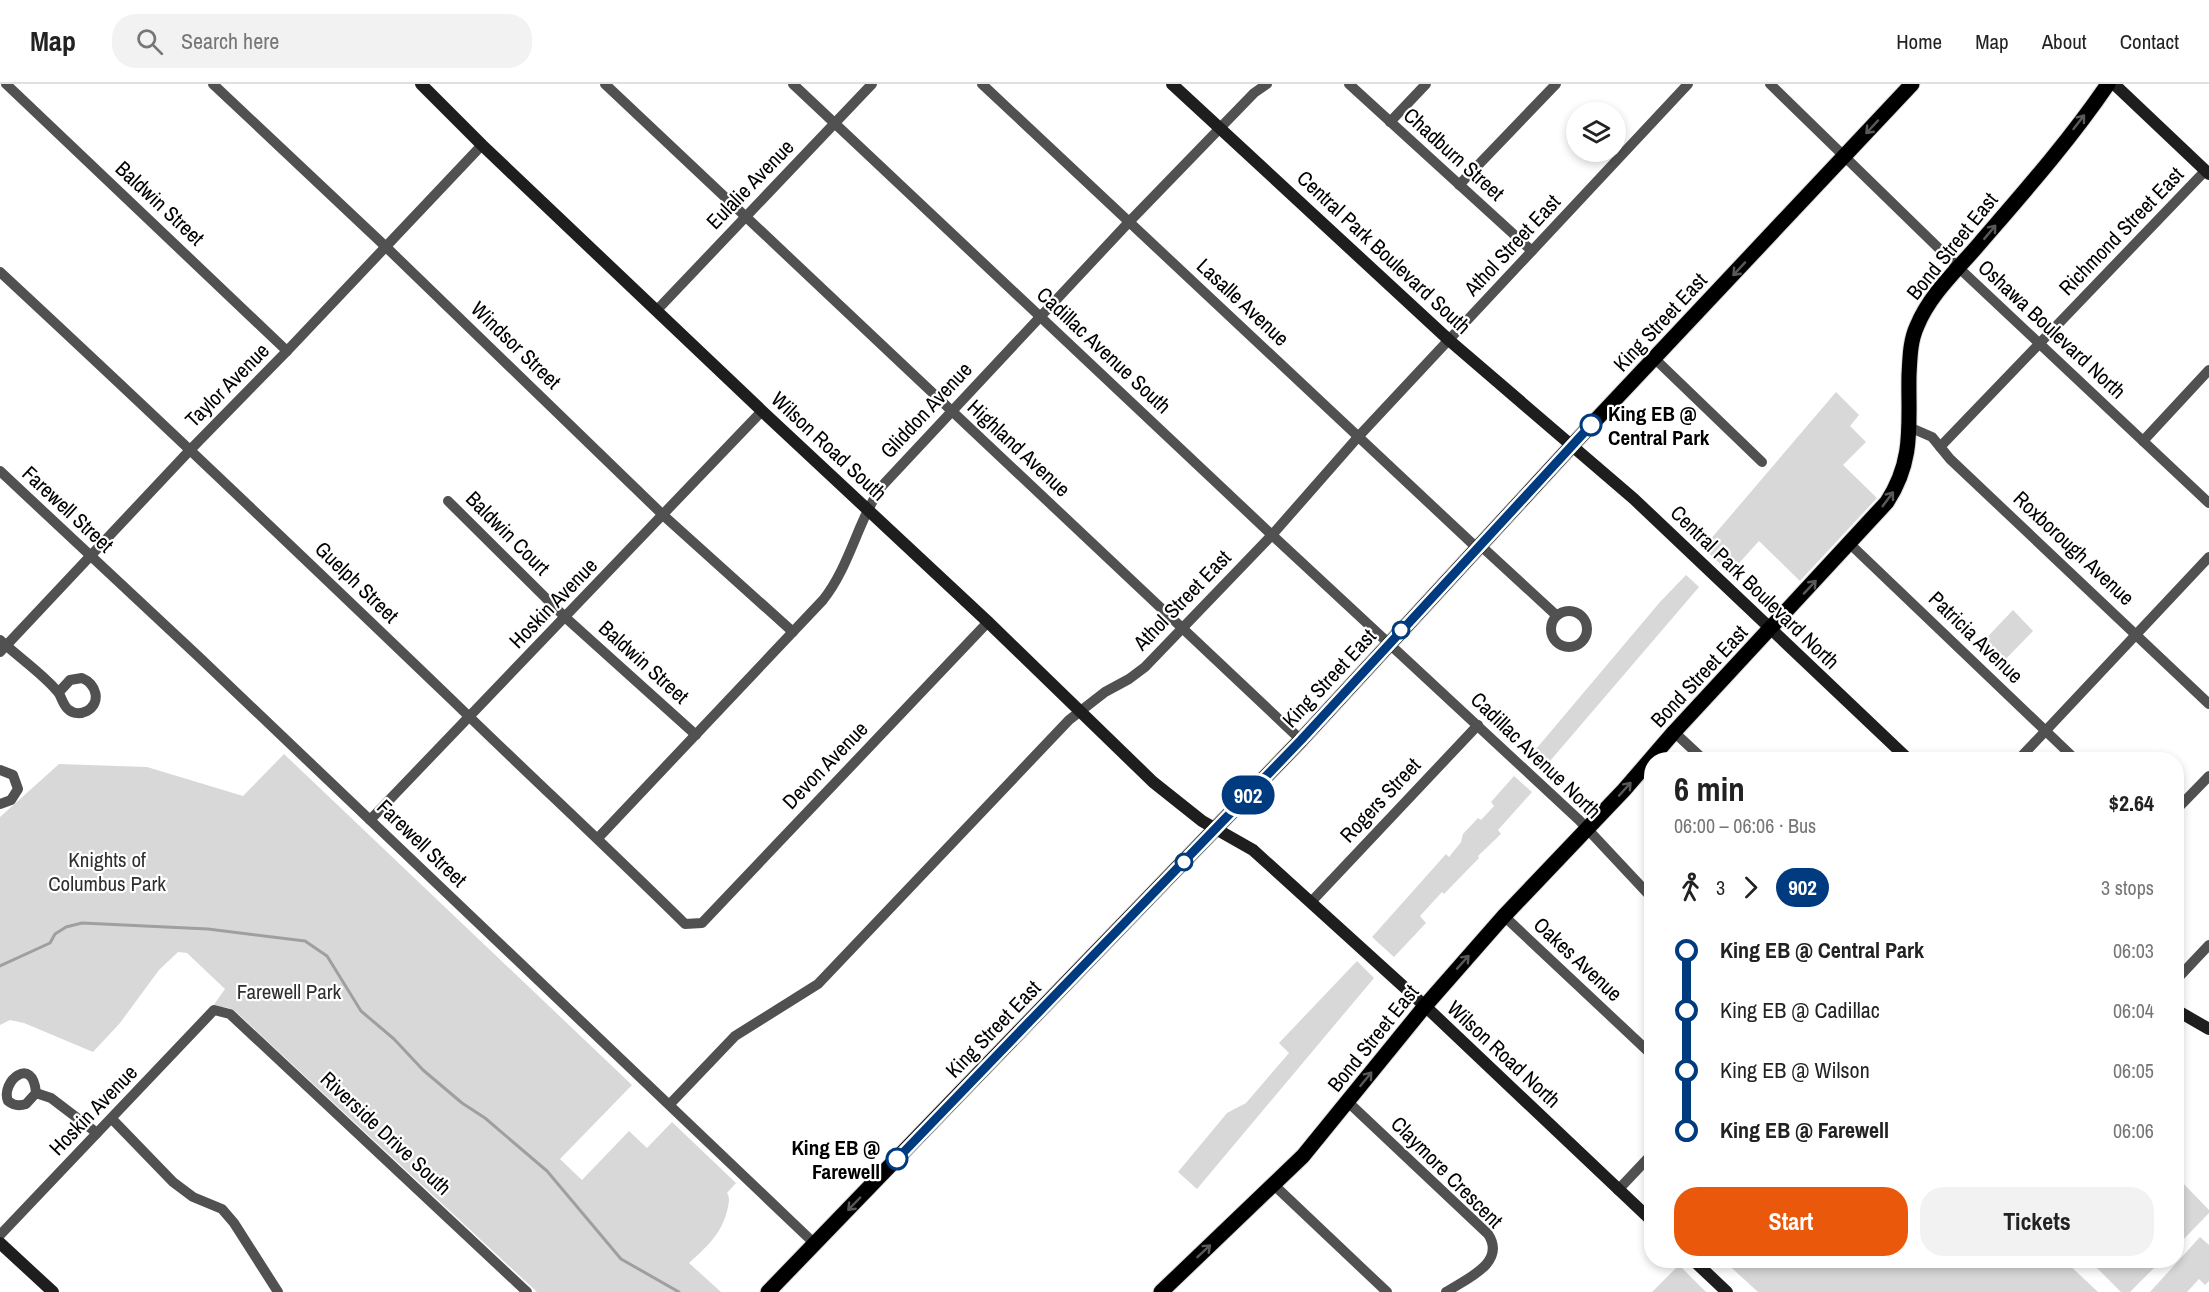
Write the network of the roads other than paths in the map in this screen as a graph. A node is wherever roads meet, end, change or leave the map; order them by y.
1 (6, 84) edge
2 (213, 84) edge
3 (421, 84) edge
4 (605, 84) edge
5 (793, 84) edge
6 (872, 84) edge
7 (982, 84) edge
8 (1172, 84) edge
9 (1267, 84) edge
10 (1349, 84) edge
11 (1426, 84) edge
12 (1556, 84) edge
13 (1688, 84) edge
14 (1770, 84) edge
15 (2108, 84) edge
16 (2114, 84) edge
17 (1906, 86) edge
18 (1390, 122) junction
19 (835, 124) junction
20 (1220, 127) junction
21 (482, 145) junction
22 (1845, 156) junction
23 (2207, 173) edge
24 (1459, 185) junction
25 (745, 217) junction
26 (1129, 222) junction
27 (385, 246) junction
28 (1532, 251) junction
29 (1959, 268) junction
30 (0, 272) edge
31 (657, 310) junction
32 (1039, 316) junction
33 (1450, 341) junction
34 (2040, 344) junction
35 (287, 351) junction
36 (1654, 358) junction
37 (2209, 370) edge
38 (762, 411) junction
39 (952, 411) junction
40 (1909, 427) junction
41 (1358, 437) junction
42 (2143, 441) junction
43 (1571, 447) junction
44 (1940, 447) junction
45 (191, 449) junction
46 (1762, 462) dead end
47 (0, 471) edge
48 (448, 501) dead end
49 (2209, 502) edge
50 (868, 509) junction
51 (663, 515) junction
52 (1272, 535) junction
53 (1850, 544) junction
54 (1478, 547) junction
55 (89, 556) junction
56 (2209, 557) edge
57 (1556, 615) dead end
58 (566, 618) junction
59 (988, 622) junction
60 (1182, 629) junction
61 (1770, 630) junction
62 (793, 632) junction
63 (2137, 634) junction
64 (1390, 643) junction
65 (2, 646) edge
66 (58, 692) dead end
67 (2209, 704) edge
68 (1080, 711) junction
69 (470, 718) junction
70 (1478, 725) junction
71 (2045, 730) junction
72 (1674, 732) junction
73 (696, 735) junction
74 (1301, 740) junction
75 (1656, 752) edge
76 (1695, 752) edge
77 (1901, 752) edge
78 (2025, 752) edge
79 (2068, 752) edge
80 (1644, 766) edge
81 (0, 770) edge
82 (2209, 776) edge
83 (2184, 802) edge
84 (0, 804) edge
85 (370, 820) junction
86 (1215, 829) junction
87 (1587, 830) junction
88 (598, 838) junction
89 (1644, 890) edge
90 (1311, 902) junction
91 (1504, 916) junction
92 (685, 924) joint
93 (2209, 945) edge
94 (2184, 972) edge
95 (1425, 1006) junction
96 (214, 1011) joint
97 (2184, 1015) edge
98 (2209, 1029) edge
99 (1644, 1047) edge
100 (36, 1093) dead end
101 (1348, 1102) junction
102 (670, 1104) junction
103 (112, 1119) junction
104 (97, 1133) junction
105 (1644, 1162) edge
106 (1274, 1185) junction
107 (1618, 1190) junction
108 (1644, 1214) edge
109 (0, 1235) edge
110 (0, 1243) edge
111 (815, 1244) junction
112 (1702, 1268) edge
113 (53, 1292) edge
114 (278, 1292) edge
115 (527, 1292) edge
116 (768, 1292) edge
117 (1161, 1292) edge
118 (1387, 1292) edge
119 (1446, 1292) edge
120 (1727, 1292) edge

1 - 35 street, Baldwin Street
2 - 27 street, Windsor Street
3 - 21 main road, Wilson Road South
4 - 25 street, Highland Avenue
5 - 19 street, Cadillac Avenue South
6 - 19 street, Eulalie Avenue
7 - 26 street, Lasalle Avenue
8 - 20 main road, Central Park Boulevard South
9 - 20 street, Gliddon Avenue
10 - 18 street, Chadburn Street
11 - 18 street
12 - 24 street
13 - 28 street, Athol Street East
14 - 22 street, Oshawa Boulevard North
29 -> 15 main road, Bond Street East
16 - 23 main road
17 -> 22 main road, King Street East
18 - 24 street, Chadburn Street
19 - 25 street, Eulalie Avenue
19 - 32 street, Cadillac Avenue South
20 - 26 street, Gliddon Avenue
20 - 33 main road, Central Park Boulevard South
21 - 27 street, Taylor Avenue
21 - 31 main road, Wilson Road South
22 - 29 street, Oshawa Boulevard North
22 -> 36 main road, King Street East
23 - 34 street, Richmond Street East
24 - 28 street, Chadburn Street
25 - 31 street, Eulalie Avenue
25 - 39 street, Highland Avenue
26 - 32 street, Gliddon Avenue
26 - 41 street, Lasalle Avenue
27 - 35 street, Taylor Avenue
27 - 51 street, Windsor Street
28 - 33 street, Athol Street East
29 - 34 street, Oshawa Boulevard North
29 - 40 main road, Bond Street East
30 - 45 street, Guelph Street
31 - 38 main road, Wilson Road South
32 - 39 street, Gliddon Avenue
32 - 52 street, Cadillac Avenue South
33 - 41 street, Athol Street East
33 - 43 main road, Central Park Boulevard South
34 - 42 street, Oshawa Boulevard North
34 - 44 street, Richmond Street East
35 - 45 street, Taylor Avenue
36 - 43 main road, King Street East
36 - 46 street
37 - 42 street
38 - 50 main road, Wilson Road South
38 - 51 street, Hoskin Avenue
39 - 50 street, Gliddon Avenue
39 - 60 street, Highland Avenue
40 - 44 street, Roxborough Avenue
53 -> 40 main road, Bond Street East
41 - 52 street, Athol Street East
41 - 54 street, Lasalle Avenue
42 - 49 street, Oshawa Boulevard North
43 - 54 main road, King Street East
43 - 61 main road, Central Park Boulevard North
44 - 63 street, Roxborough Avenue
45 - 55 street, Taylor Avenue
45 - 69 street, Guelph Street
47 - 55 street, Farewell Street
48 - 58 street, Baldwin Court
50 - 59 main road, Wilson Road South
50 - 62 street, Gliddon Avenue
51 - 58 street, Hoskin Avenue
51 - 62 street, Windsor Street
52 - 60 street, Athol Street East
52 - 64 street, Cadillac Avenue South
61 -> 53 main road, Bond Street East
53 - 71 street, Patricia Avenue
54 - 57 street, Lasalle Avenue
54 - 64 main road, King Street East
55 - 65 street, Taylor Avenue
55 - 85 street, Farewell Street
56 - 63 street
58 - 69 street, Hoskin Avenue
58 - 73 street, Baldwin Street
59 - 68 main road, Wilson Road South
59 - 92 street, Devon Avenue
60 - 68 street, Athol Street East
60 - 74 street, Highland Avenue
61 - 72 main road, Bond Street East
61 - 77 main road, Central Park Boulevard North
62 - 73 street, Gliddon Avenue
63 - 67 street, Roxborough Avenue
63 - 71 street
64 - 70 street, Cadillac Avenue North
64 - 74 main road, King Street East
65 - 66 street
68 - 86 main road, Wilson Road South
68 - 102 street, Athol Street East
69 - 85 street, Hoskin Avenue
69 - 88 street, Guelph Street
70 - 87 street, Cadillac Avenue North
70 - 90 street, Rogers Street
71 - 78 street
71 - 79 street, Patricia Avenue
75 -> 72 main road, Bond Street East
72 - 76 street
73 - 88 street, Gliddon Avenue
74 - 86 main road, King Street East
87 -> 80 main road, Bond Street East
81 - 84 street
82 - 83 street
85 - 102 street, Farewell Street
86 - 90 main road, Wilson Road North
86 -> 111 main road, King Street East
87 - 89 street, Cadillac Avenue North
87 - 91 main road, Bond Street East
88 - 92 street, Guelph Street
90 - 95 main road, Wilson Road North
95 -> 91 main road, Bond Street East
91 - 99 street, Oakes Avenue
93 - 94 street
101 -> 95 main road, Bond Street East
95 - 107 main road, Wilson Road North
96 - 103 street, Hoskin Avenue
96 - 115 street, Riverside Drive South
97 - 98 main road
100 - 104 street
101 - 106 main road, Bond Street East
101 - 119 street, Claymore Crescent
102 - 111 street, Farewell Street
103 - 104 street, Hoskin Avenue
103 - 114 street
104 - 109 street, Hoskin Avenue
105 - 107 street
117 -> 106 main road, Bond Street East
106 - 118 street
107 - 108 main road, Wilson Road North
110 - 113 main road
111 - 116 main road, King Street East
112 - 120 main road

